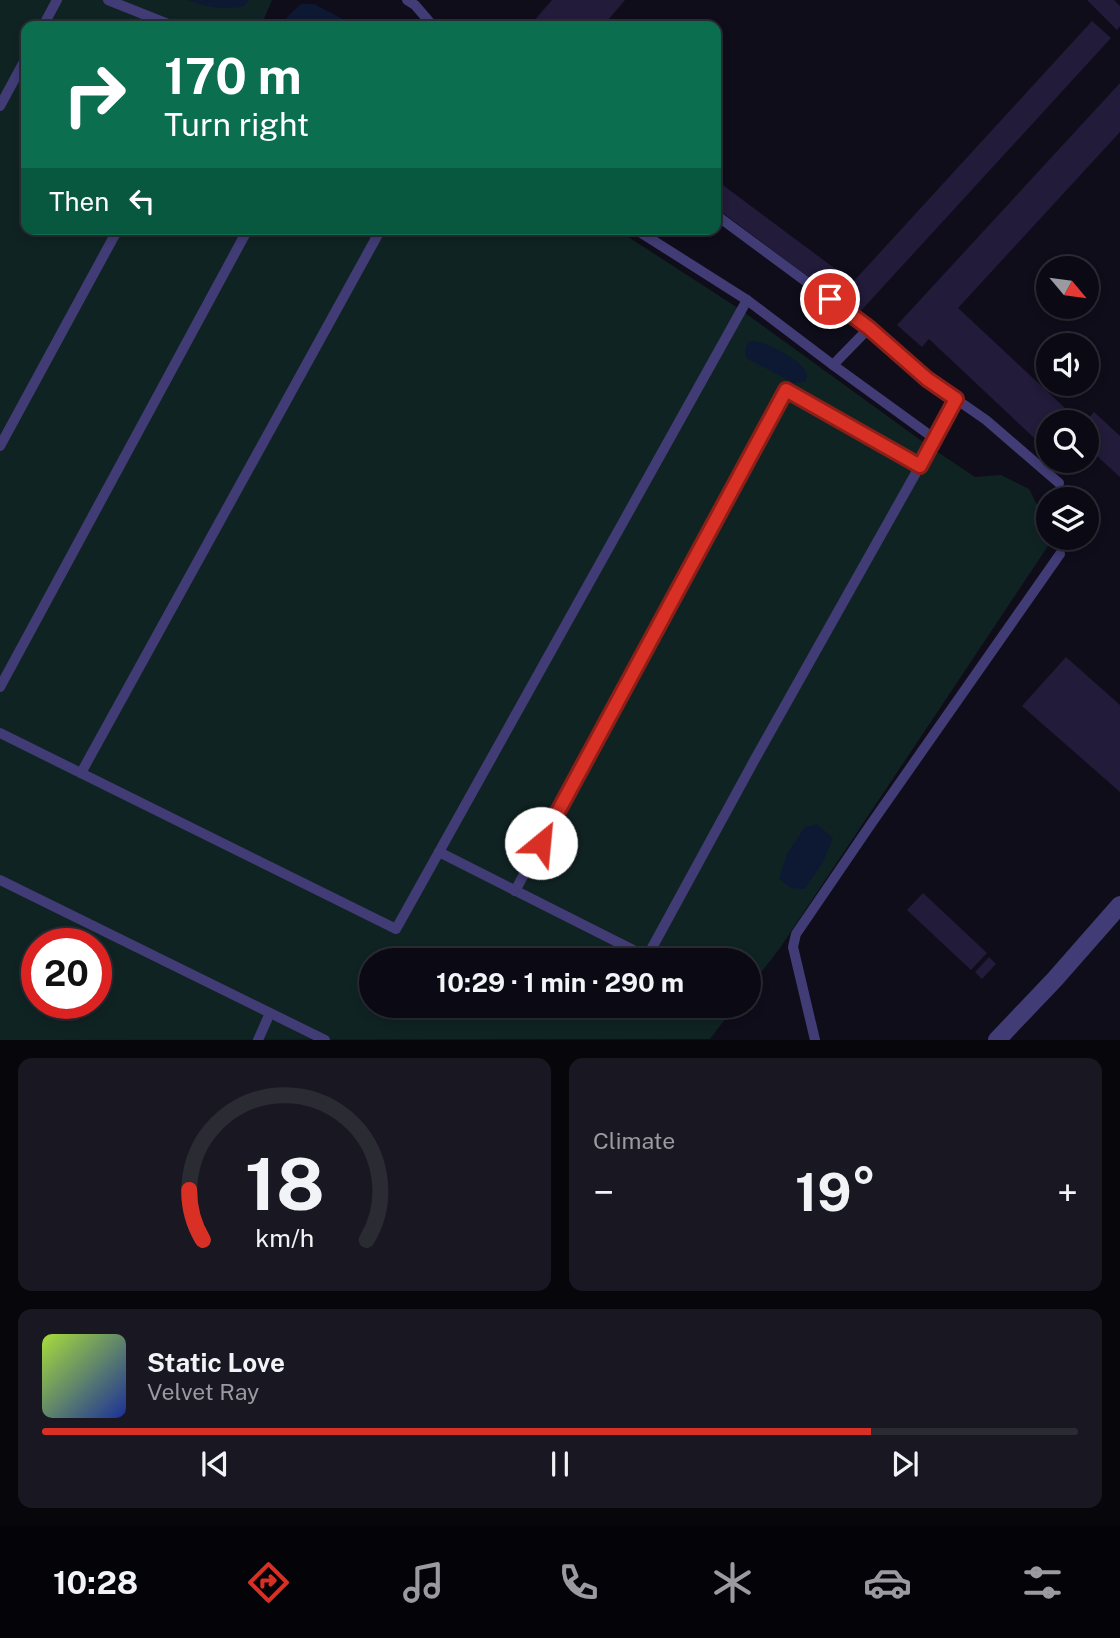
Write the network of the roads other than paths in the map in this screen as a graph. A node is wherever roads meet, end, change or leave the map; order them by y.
1 (57, 0) edge
2 (108, 0) edge
3 (407, 0) edge
4 (46, 21) edge
5 (160, 21) edge
6 (429, 21) edge
7 (21, 67) edge
8 (0, 107) edge
9 (721, 219) edge
10 (115, 235) edge
11 (245, 235) edge
12 (378, 235) edge
13 (644, 235) edge
14 (747, 300) junction
15 (869, 328) junction
16 (833, 365) junction
17 (956, 399) junction
18 (935, 439) junction
19 (0, 446) edge
20 (920, 466) junction
21 (1059, 483) dead end
22 (1060, 554) dead end
23 (0, 687) edge
24 (0, 733) edge
25 (81, 773) junction
26 (439, 852) junction
27 (0, 880) edge
28 (515, 891) junction
29 (1120, 905) edge
30 (270, 1013) junction
31 (258, 1040) edge
32 (325, 1040) edge
33 (815, 1040) edge
34 (997, 1040) edge

1 - 4 lane
2 - 5 lane
3 - 6 lane
7 - 8 lane
9 - 15 lane
10 - 19 lane
11 - 23 lane
12 - 25 lane
13 - 14 lane
14 - 16 lane
14 - 26 lane
15 - 16 lane
15 - 17 lane
16 - 18 lane
17 - 18 lane
17 - 21 lane
18 - 20 lane
20 - 28 lane
20 - 28 lane
22 - 33 lane
24 - 25 lane
25 - 26 lane
26 - 28 lane
27 - 30 lane
29 - 34 street
30 - 31 lane
30 - 32 lane

